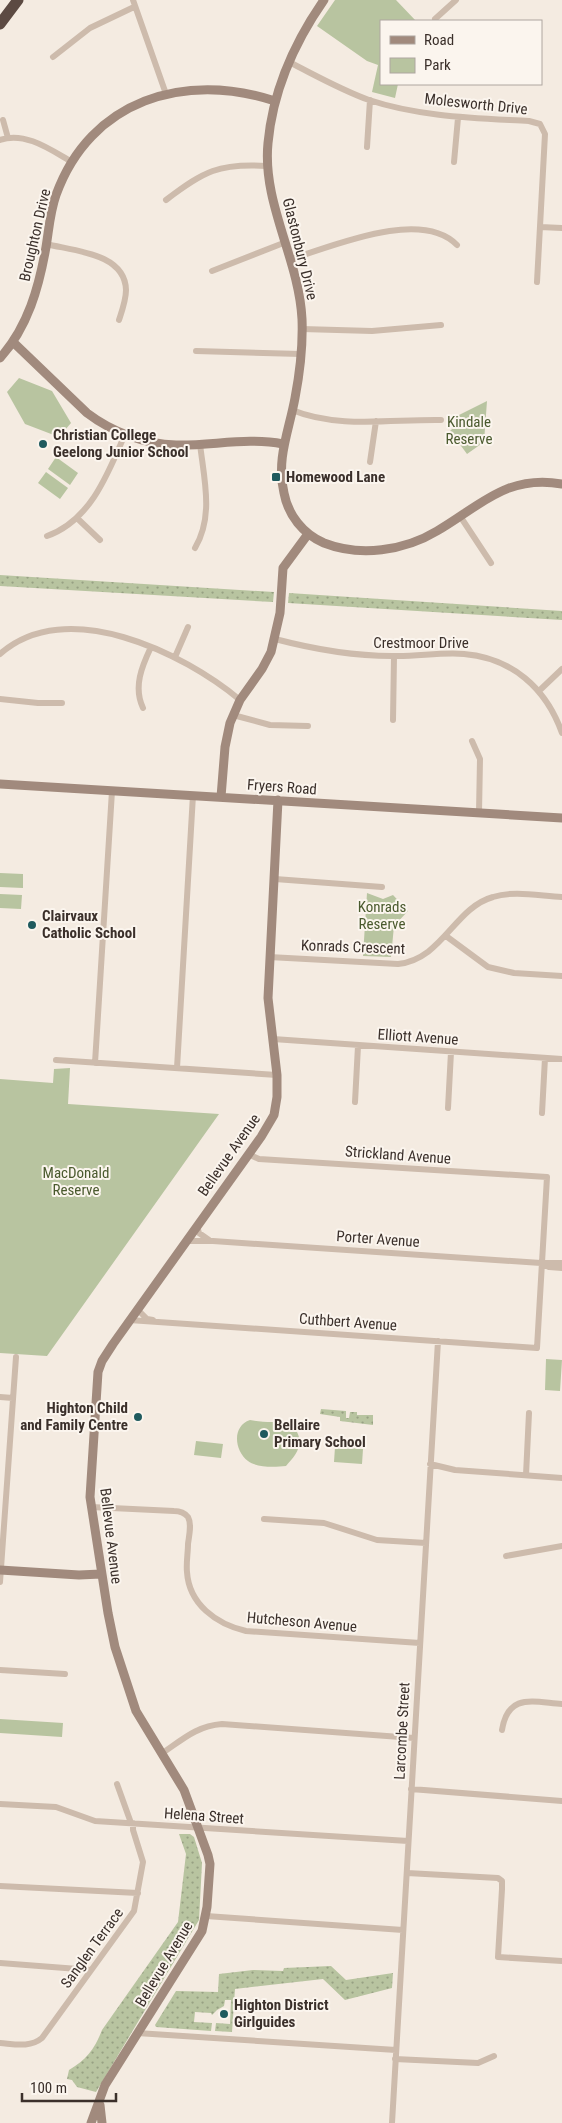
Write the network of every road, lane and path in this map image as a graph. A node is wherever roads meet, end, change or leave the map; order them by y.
1 (18, 0) edge
2 (133, 0) edge
3 (324, 0) edge
4 (456, 0) edge
5 (134, 8) junction
6 (435, 19) dead end
7 (0, 24) edge
8 (53, 57) dead end
9 (289, 62) junction
10 (166, 94) junction
11 (370, 100) junction
12 (275, 101) junction
13 (458, 118) junction
14 (3, 120) dead end
15 (8, 138) junction
16 (0, 140) edge
17 (367, 148) dead end
18 (72, 162) junction
19 (454, 162) dead end
20 (268, 166) junction
21 (166, 200) dead end
22 (540, 227) junction
23 (562, 228) edge
24 (286, 242) junction
25 (46, 244) junction
26 (457, 245) dead end
27 (291, 259) junction
28 (212, 271) dead end
29 (537, 282) dead end
30 (119, 320) dead end
31 (441, 325) dead end
32 (302, 329) junction
33 (13, 342) junction
34 (196, 350) dead end
35 (301, 354) junction
36 (0, 358) edge
37 (292, 410) junction
38 (376, 420) junction
39 (441, 420) dead end
40 (125, 434) junction
41 (200, 444) junction
42 (283, 444) junction
43 (370, 462) dead end
44 (562, 484) edge
45 (460, 516) junction
46 (78, 519) junction
47 (308, 534) junction
48 (47, 536) dead end
49 (100, 540) dead end
50 (195, 548) dead end
51 (491, 563) dead end
52 (188, 627) dead end
53 (275, 639) junction
54 (151, 647) junction
55 (0, 654) edge
56 (175, 656) junction
57 (394, 656) junction
58 (562, 669) edge
59 (540, 690) junction
60 (0, 699) edge
61 (240, 700) junction
62 (62, 703) dead end
63 (143, 708) dead end
64 (233, 715) junction
65 (393, 720) dead end
66 (308, 726) dead end
67 (562, 733) edge
68 (472, 740) dead end
69 (0, 784) edge
70 (112, 791) junction
71 (193, 795) junction
72 (222, 797) junction
73 (278, 800) junction
74 (478, 813) junction
75 (562, 818) edge
76 (274, 879) junction
77 (382, 887) dead end
78 (562, 898) edge
79 (446, 936) junction
80 (269, 957) junction
81 (562, 976) edge
82 (273, 1040) junction
83 (358, 1046) junction
84 (451, 1052) junction
85 (546, 1058) junction
86 (562, 1059) edge
87 (56, 1060) dead end
88 (95, 1063) junction
89 (177, 1068) junction
90 (277, 1075) junction
91 (355, 1102) dead end
92 (448, 1108) dead end
93 (542, 1113) dead end
94 (248, 1154) junction
95 (197, 1226) junction
96 (186, 1241) junction
97 (213, 1241) junction
98 (562, 1262) edge
99 (542, 1263) junction
100 (562, 1268) edge
101 (137, 1309) junction
102 (129, 1320) junction
103 (156, 1321) junction
104 (438, 1341) junction
105 (16, 1357) dead end
106 (0, 1397) edge
107 (13, 1398) junction
108 (529, 1413) dead end
109 (430, 1464) junction
110 (455, 1470) junction
111 (430, 1474) junction
112 (526, 1475) junction
113 (562, 1478) edge
114 (3, 1484) edge
115 (91, 1507) junction
116 (264, 1519) dead end
117 (426, 1543) junction
118 (562, 1546) edge
119 (506, 1556) dead end
120 (0, 1570) edge
121 (101, 1574) junction
122 (0, 1582) edge
123 (420, 1643) junction
124 (0, 1670) edge
125 (65, 1674) dead end
126 (562, 1704) edge
127 (502, 1730) dead end
128 (414, 1738) junction
129 (161, 1754) junction
130 (117, 1784) dead end
131 (411, 1789) junction
132 (562, 1800) edge
133 (0, 1804) edge
134 (132, 1823) junction
135 (199, 1828) junction
136 (408, 1841) junction
137 (407, 1873) junction
138 (0, 1886) edge
139 (138, 1893) junction
140 (206, 1916) junction
141 (403, 1930) junction
142 (562, 1961) edge
143 (0, 1963) edge
144 (91, 1970) junction
145 (137, 2033) junction
146 (0, 2043) edge
147 (396, 2050) junction
148 (494, 2056) dead end
149 (396, 2059) junction
150 (99, 2100) junction
151 (91, 2123) edge
152 (102, 2123) edge
153 (392, 2123) edge

1 - 7 highway
2 - 5 street
3 - 9 street, Glastonbury Drive
4 - 6 street
5 - 8 street
5 - 10 street
9 - 11 street, Molesworth Drive
9 - 12 street, Glastonbury Drive
10 - 12 street, Broughton Drive
10 - 18 street, Broughton Drive
11 - 13 street, Molesworth Drive
11 - 17 street
12 - 20 street, Glastonbury Drive
13 - 19 street
13 - 22 street, Molesworth Drive
14 - 15 street
15 - 16 street
15 - 18 street
18 - 25 street, Broughton Drive
20 - 21 street
20 - 24 street, Glastonbury Drive
22 - 23 street
22 - 29 street, Molesworth Drive
24 - 27 street, Glastonbury Drive
24 - 28 street
25 - 30 street
25 - 33 street, Broughton Drive
26 - 27 street
27 - 32 street, Glastonbury Drive
31 - 32 street
32 - 35 street, Glastonbury Drive
33 - 36 street, Broughton Drive
33 - 40 street
34 - 35 street
35 - 37 street, Glastonbury Drive
37 - 38 street
37 - 42 street, Glastonbury Drive
38 - 39 street
38 - 43 street
40 - 41 street
40 - 46 street
41 - 42 street
41 - 50 street
42 - 47 street, Glastonbury Drive
44 - 45 street, Glastonbury Drive
45 - 47 street, Glastonbury Drive
45 - 51 street
46 - 48 street
46 - 49 street
47 - 53 street
52 - 56 street
53 - 57 street, Crestmoor Drive
53 - 61 street
54 - 55 street
54 - 56 street
54 - 63 street
56 - 61 street
57 - 59 street, Crestmoor Drive
57 - 65 street
58 - 59 street
59 - 67 street, Crestmoor Drive
60 - 62 street
61 - 64 street
64 - 66 street
64 - 72 street
68 - 74 street
69 - 70 street, Fryers Road
70 - 71 street, Fryers Road
70 - 88 street
71 - 72 street, Fryers Road
71 - 89 street
72 - 73 street, Fryers Road
73 - 74 street, Fryers Road
73 - 76 street, Bellevue Avenue
74 - 75 street, Fryers Road
76 - 77 street
76 - 80 street, Bellevue Avenue
78 - 79 street, Konrads Crescent
79 - 80 street, Konrads Crescent
79 - 81 street
80 - 82 street, Bellevue Avenue
82 - 83 street, Elliott Avenue
82 - 90 street, Bellevue Avenue
83 - 84 street, Elliott Avenue
83 - 91 street
84 - 85 street, Elliott Avenue
84 - 92 street
85 - 86 street, Elliott Avenue
85 - 93 street
87 - 88 street
88 - 89 street
89 - 90 street
90 - 94 street, Bellevue Avenue
94 - 95 street, Bellevue Avenue
94 - 99 street, Strickland Avenue
95 - 96 street, Bellevue Avenue
95 - 97 street
96 - 97 street, Porter Avenue
96 - 101 street, Bellevue Avenue
97 - 99 street, Porter Avenue
98 - 99 street, Porter Avenue
99 - 100 street, Porter Avenue
99 - 104 street, Cuthbert Avenue
101 - 102 street, Bellevue Avenue
101 - 103 street, Cuthbert Avenue
102 - 103 street, Cuthbert Avenue
102 - 115 street, Bellevue Avenue
103 - 104 street, Cuthbert Avenue
104 - 109 street, Larcombe Street
105 - 107 street
106 - 107 street
107 - 114 street
108 - 112 street
109 - 110 street
109 - 111 street, Larcombe Street
110 - 111 street
110 - 112 street
111 - 117 street, Larcombe Street
112 - 113 street
114 - 120 street
115 - 121 street, Bellevue Avenue
115 - 123 street, Hutcheson Avenue
116 - 117 street
117 - 123 street, Larcombe Street
118 - 119 street
120 - 121 street
120 - 122 street
121 - 129 street, Bellevue Avenue
123 - 128 street, Larcombe Street
124 - 125 street
126 - 127 street
128 - 129 street
128 - 131 street, Larcombe Street
129 - 135 street, Bellevue Avenue
130 - 134 street, Sanglen Terrace
131 - 132 street
131 - 136 street, Larcombe Street
133 - 134 street, Helena Street
134 - 135 street, Helena Street
134 - 139 street, Sanglen Terrace
135 - 136 street, Helena Street
135 - 140 street, Bellevue Avenue
136 - 137 street, Larcombe Street
137 - 141 street, Larcombe Street
137 - 142 street
138 - 139 street
139 - 144 street, Sanglen Terrace
140 - 141 street
140 - 145 street, Bellevue Avenue
141 - 147 street, Larcombe Street
143 - 144 street
144 - 146 street, Sanglen Terrace
145 - 147 street
145 - 150 street, Bellevue Avenue
147 - 149 street, Larcombe Street
148 - 149 street
149 - 153 street, Larcombe Street
150 - 151 street, Bellevue Avenue
150 - 152 street

